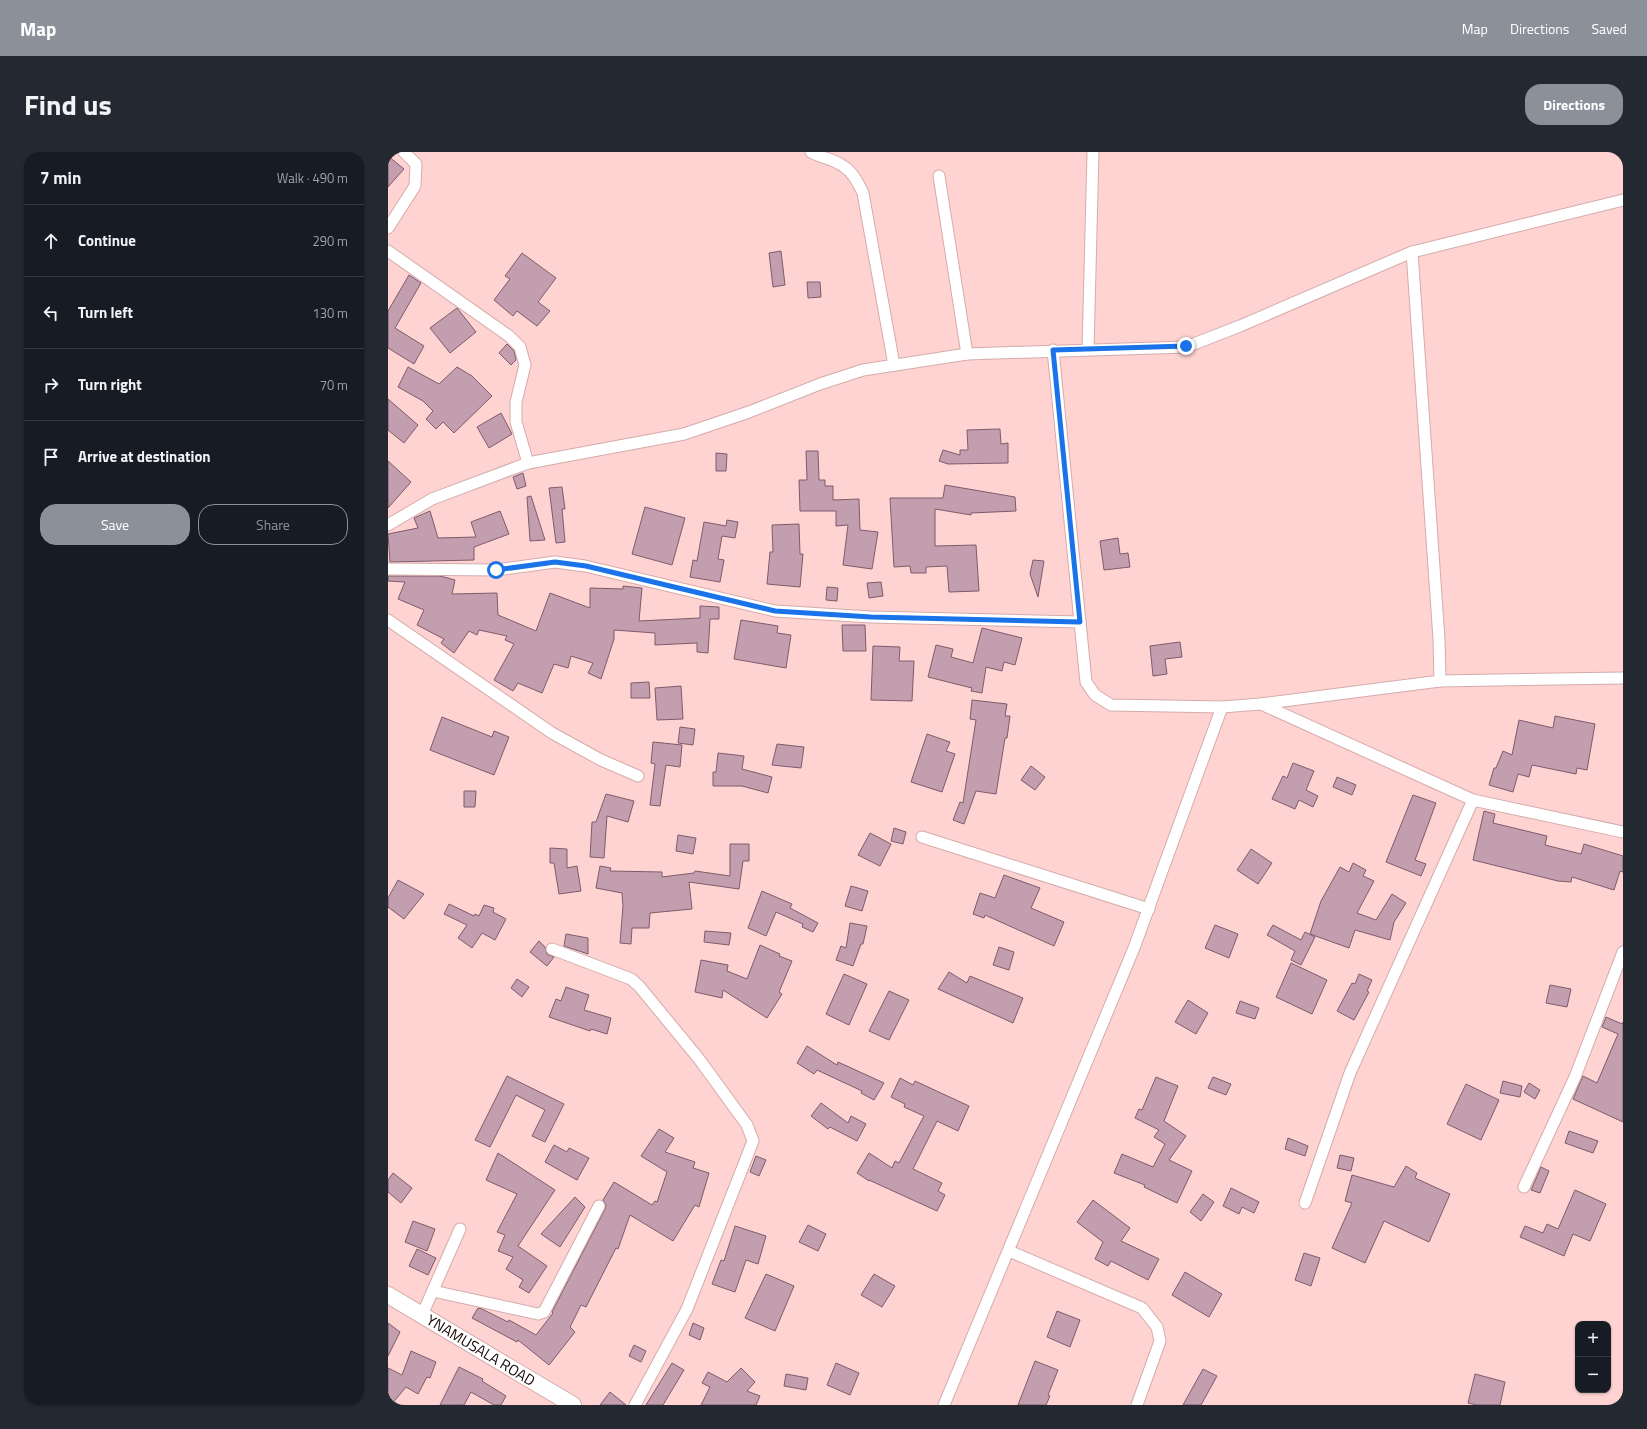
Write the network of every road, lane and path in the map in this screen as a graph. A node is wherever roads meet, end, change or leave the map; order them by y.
1 (404, 152) edge
2 (811, 152) edge
3 (1093, 152) edge
4 (939, 176) dead end
5 (1623, 200) edge
6 (388, 228) edge
7 (388, 251) edge
8 (1412, 252) junction
9 (1088, 349) junction
10 (1053, 350) junction
11 (967, 354) junction
12 (894, 365) junction
13 (528, 463) junction
14 (388, 524) edge
15 (388, 569) edge
16 (388, 620) edge
17 (1080, 622) junction
18 (1623, 678) edge
19 (1440, 681) junction
20 (1260, 704) junction
21 (1222, 707) junction
22 (638, 776) dead end
23 (1473, 800) junction
24 (1623, 832) edge
25 (922, 837) dead end
26 (1149, 909) junction
27 (552, 949) dead end
28 (1623, 952) edge
29 (1524, 1187) dead end
30 (1305, 1203) dead end
31 (599, 1206) dead end
32 (460, 1229) dead end
33 (1008, 1251) junction
34 (433, 1291) junction
35 (388, 1295) edge
36 (422, 1316) junction
37 (573, 1405) edge
38 (635, 1405) edge
39 (944, 1405) edge
40 (1137, 1405) edge

1 - 6 street
2 - 12 street
3 - 9 street
4 - 11 street
5 - 8 street
7 - 13 street
8 - 9 street
8 - 19 street
9 - 10 street
10 - 11 street
10 - 17 street
11 - 12 street
12 - 13 street
13 - 14 street
15 - 17 street
16 - 22 street
17 - 21 street
18 - 19 street
19 - 20 street
20 - 21 street
20 - 23 street
21 - 26 street
23 - 24 street
23 - 30 street
25 - 26 street
26 - 33 street
27 - 38 street
28 - 29 street
31 - 34 street
32 - 34 street
33 - 39 street
33 - 40 street
34 - 36 street
35 - 36 main road, YNAMUSALA ROAD
36 - 37 main road, YNAMUSALA ROAD

